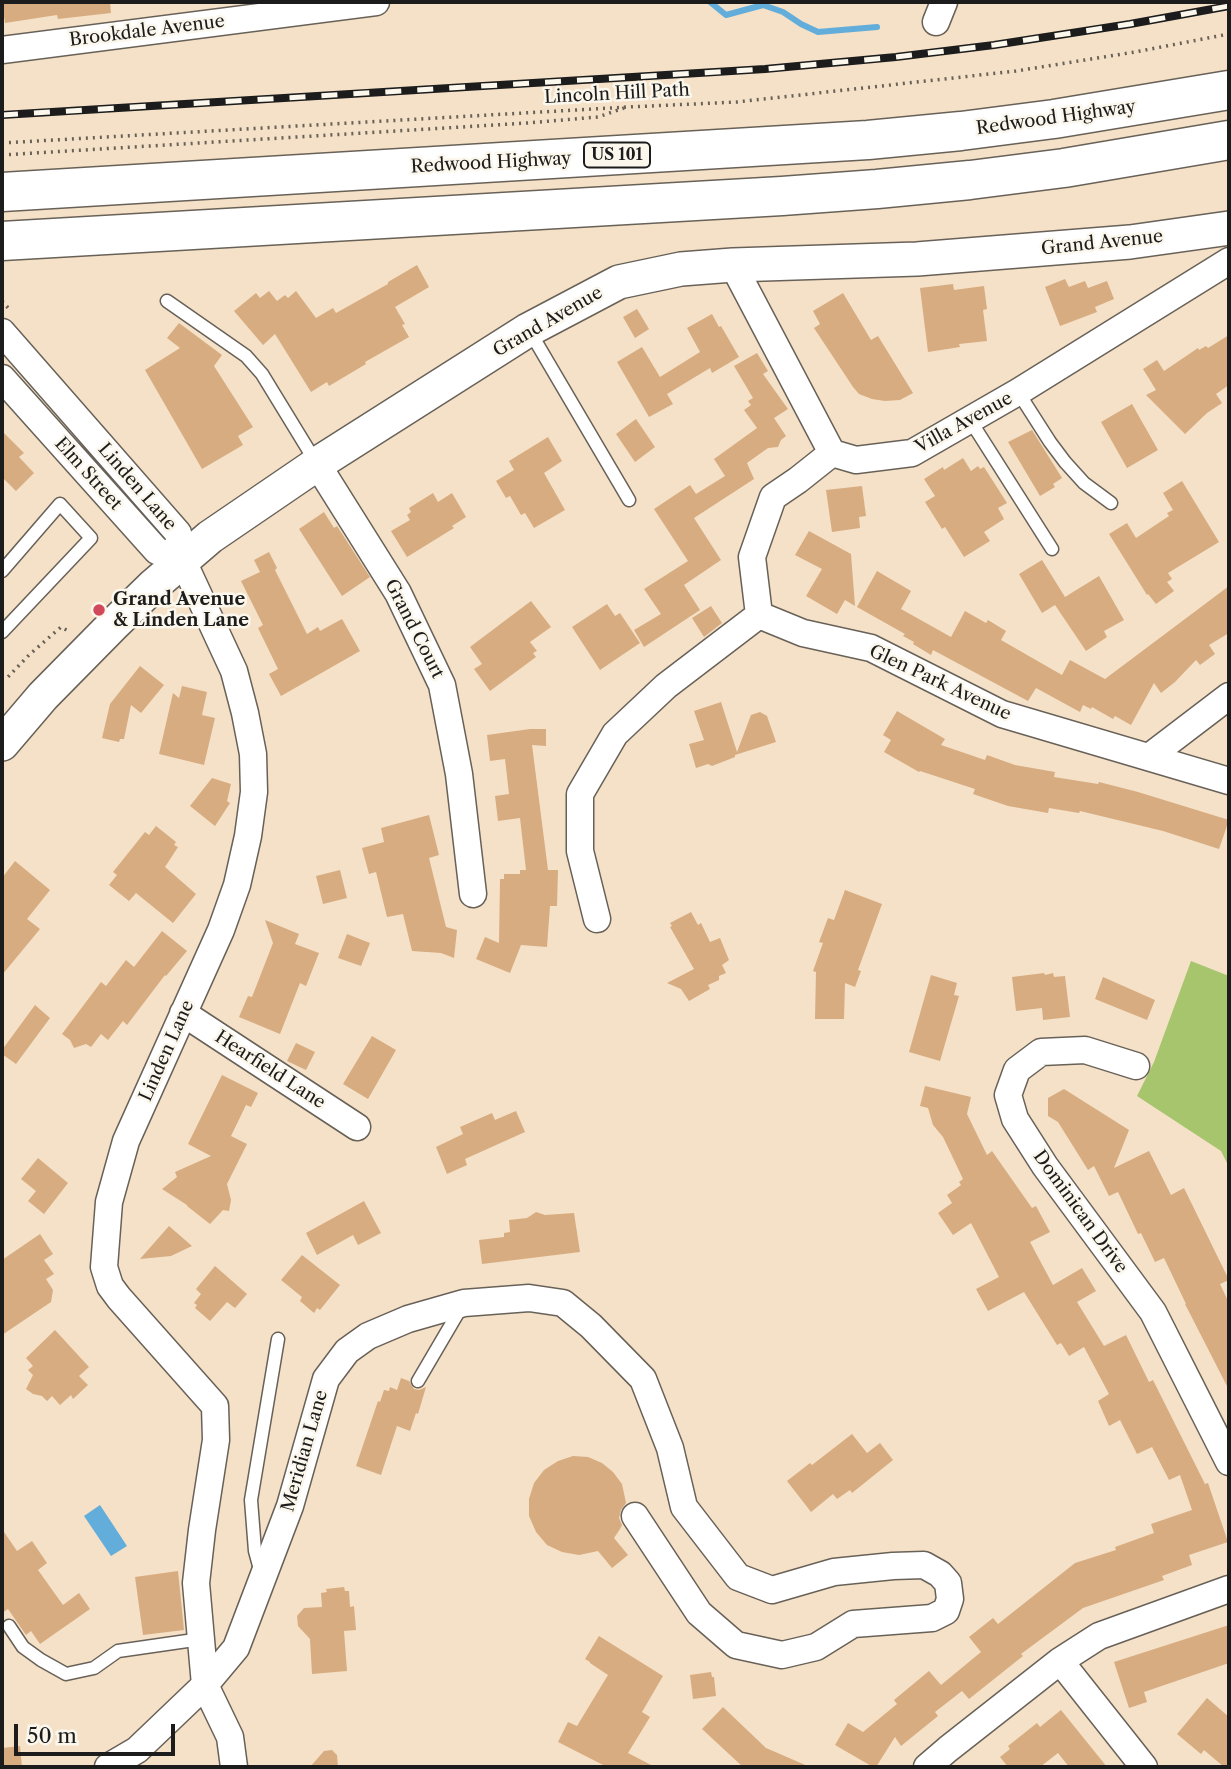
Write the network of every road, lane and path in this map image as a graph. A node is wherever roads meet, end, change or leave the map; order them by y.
1 (376, 2) edge
2 (1229, 34) edge
3 (2, 50) edge
4 (1229, 90) edge
5 (628, 107) junction
6 (1229, 140) edge
7 (2, 143) edge
8 (2, 155) edge
9 (2, 192) edge
10 (1229, 228) edge
11 (2, 242) edge
12 (1229, 261) edge
13 (733, 265) junction
14 (167, 301) dead end
15 (528, 330) junction
16 (2, 332) edge
17 (2, 378) edge
18 (1018, 392) junction
19 (970, 420) junction
20 (832, 453) junction
21 (317, 464) junction
22 (629, 500) dead end
23 (1111, 503) dead end
24 (1052, 549) dead end
25 (182, 559) junction
26 (2, 571) edge
27 (759, 615) junction
28 (68, 631) dead end
29 (2, 632) edge
30 (2, 679) edge
31 (1229, 696) edge
32 (8, 732) edge
33 (1149, 757) junction
34 (1229, 781) edge
35 (473, 894) dead end
36 (597, 919) dead end
37 (183, 1013) junction
38 (1136, 1066) dead end
39 (357, 1127) dead end
40 (464, 1303) junction
41 (278, 1339) dead end
42 (418, 1381) dead end
43 (1229, 1462) edge
44 (635, 1516) dead end
45 (263, 1580) junction
46 (1229, 1589) edge
47 (9, 1626) dead end
48 (201, 1639) junction
49 (1060, 1661) junction
50 (205, 1685) junction
51 (108, 1767) edge
52 (234, 1767) edge
53 (927, 1767) edge
54 (1144, 1767) edge

1 - 3 street, Brookdale Avenue
2 - 5 path, Lincoln Hill Path
4 - 9 highway, Redwood Highway / US 101
5 - 7 path, Lincoln Hill Path
5 - 8 path
6 - 11 highway
10 - 13 street, Grand Avenue
12 - 18 street, Villa Avenue
13 - 15 street, Grand Avenue
13 - 20 street
14 - 21 lane
15 - 21 street, Grand Avenue
15 - 22 lane
16 - 25 street, Linden Lane
17 - 25 street, Elm Street
18 - 19 street, Villa Avenue
18 - 23 lane
19 - 20 street, Villa Avenue
19 - 24 lane
20 - 27 street
21 - 25 street, Grand Avenue
21 - 35 street, Grand Court
25 - 32 street, Grand Avenue
25 - 37 street, Linden Lane
26 - 29 lane
27 - 33 street, Glen Park Avenue
27 - 36 street
28 - 30 path
31 - 33 street
33 - 34 street, Glen Park Avenue
37 - 39 street, Hearfield Lane
37 - 48 street, Linden Lane
38 - 43 street, Dominican Drive
40 - 42 lane
40 - 44 street, Meridian Lane
40 - 45 street, Meridian Lane
41 - 45 lane
45 - 50 street, Meridian Lane
46 - 49 street
47 - 48 lane
48 - 50 street, Linden Lane
49 - 53 street
49 - 54 street
50 - 51 street
50 - 52 street

